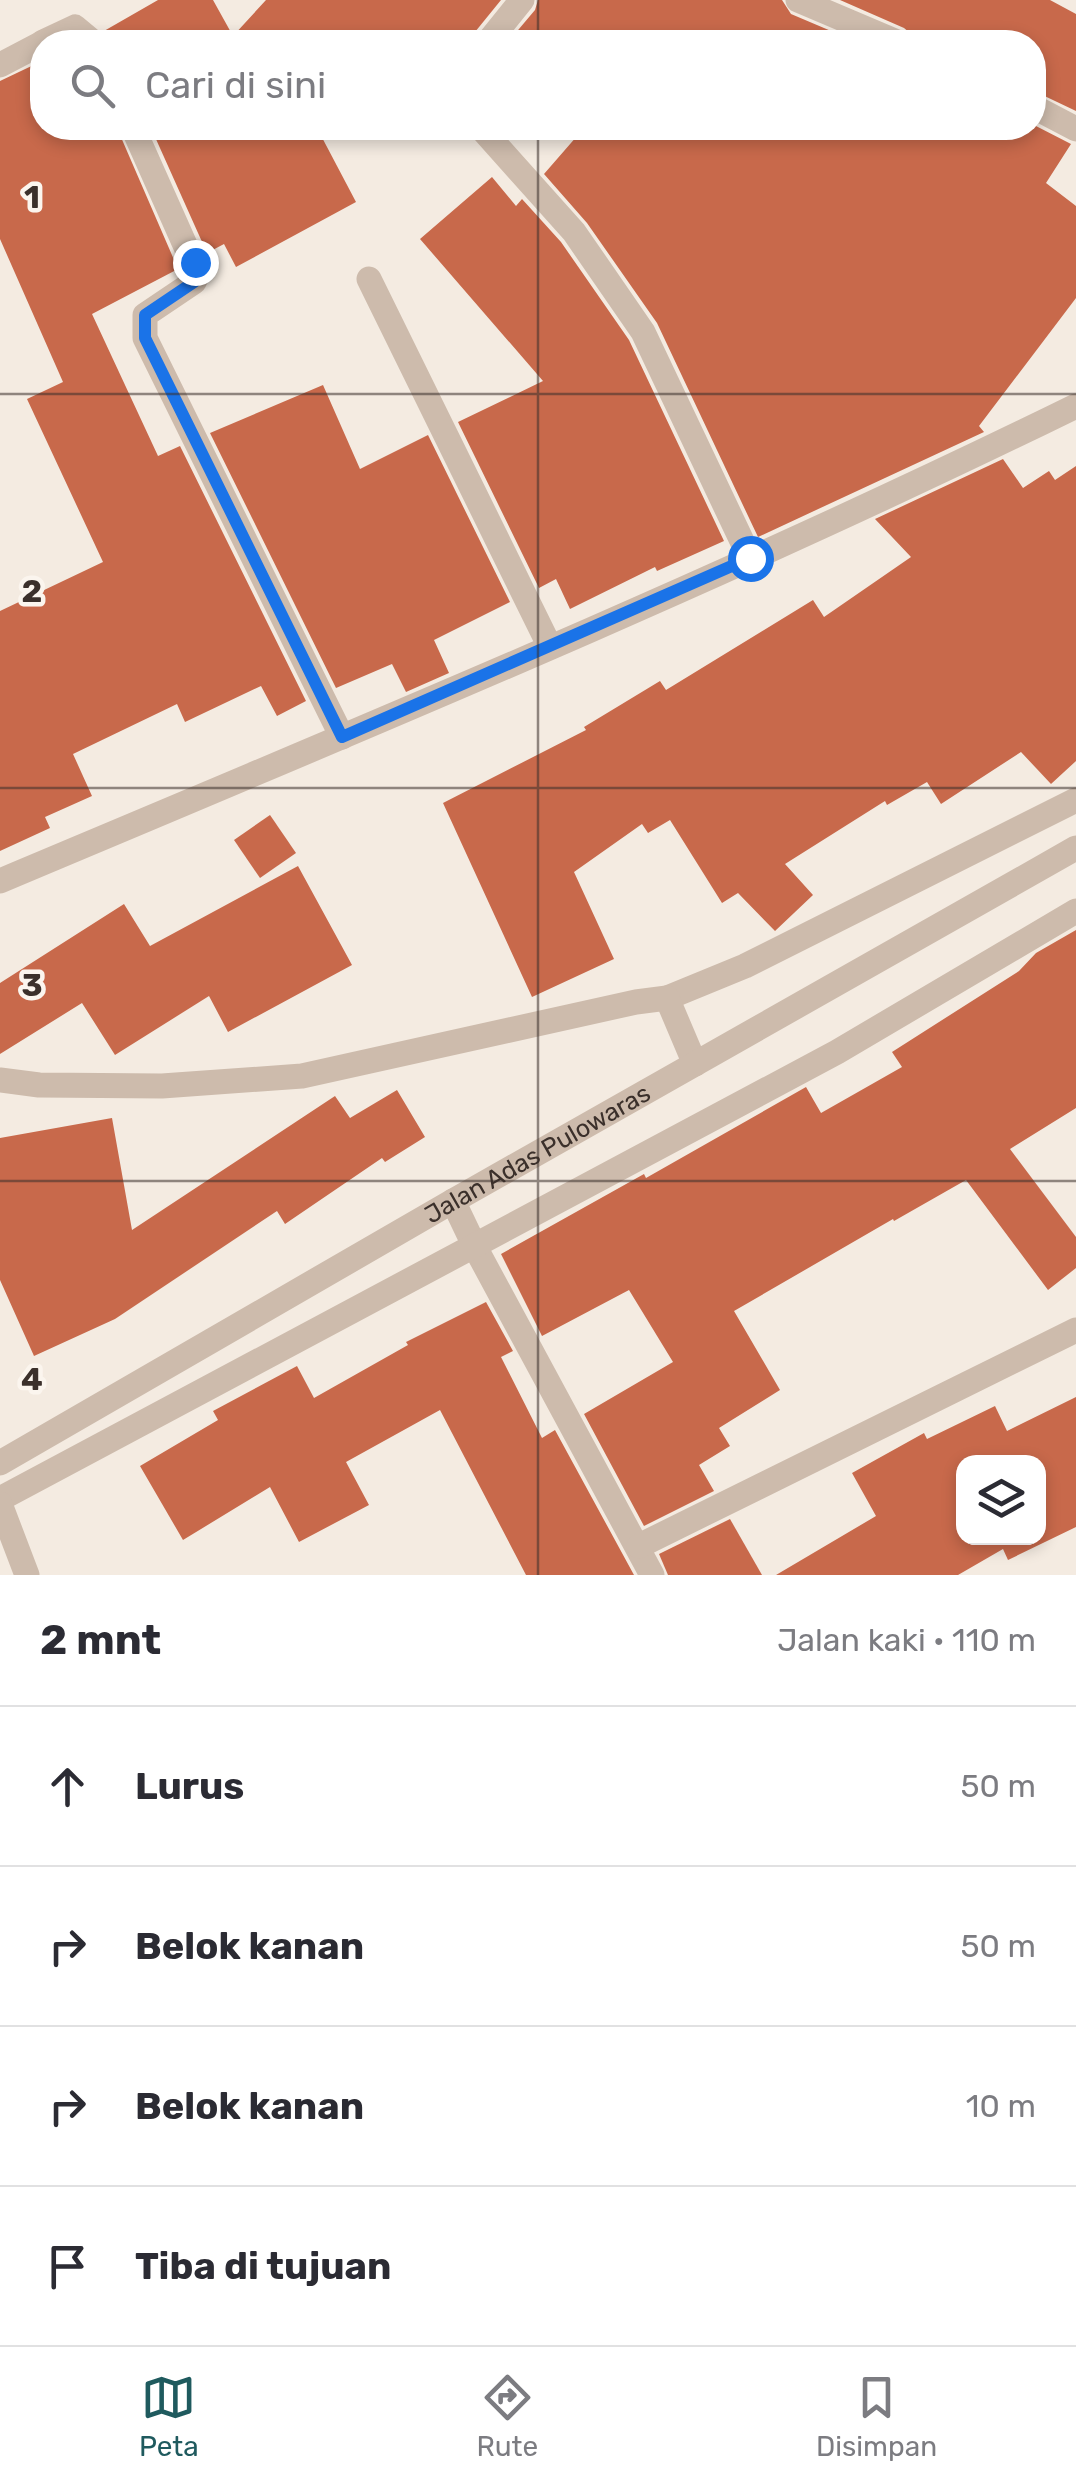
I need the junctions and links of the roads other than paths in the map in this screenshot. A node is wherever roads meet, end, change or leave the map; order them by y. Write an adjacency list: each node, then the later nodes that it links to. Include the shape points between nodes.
1 (522, 0): 3 (street)
2 (798, 0): 4 (street)
3 (498, 30)
4 (869, 30)
5 (30, 50): 6 (street)
6 (0, 65)
7 (1046, 113): 8 (street)
8 (1076, 129)
9 (137, 140): 15 (street, via 198,274 145,315 145,338)
10 (491, 140): 13 (street, via 574,232 643,332)
11 (369, 279): 14 (street)
12 (1076, 406): 13 (street)
13 (750, 558): 14 (street)
14 (550, 647): 15 (street)
15 (342, 737): 18 (street)
16 (1076, 800): 20 (street, via 746,966)
17 (1076, 848): 21 (street, Jalan Adas Pulowaras)
18 (0, 880)
19 (1076, 911): 24 (street, via 837,1052)
20 (667, 998): 21 (street); 22 (street, via 302,1076 162,1086)
21 (695, 1064): 23 (street, Jalan Adas Pulowaras)
22 (0, 1080)
23 (453, 1201): 24 (street); 26 (street, Jalan Adas Pulowaras)
24 (475, 1247): 27 (street); 28 (street)
25 (1076, 1330): 28 (street)
26 (0, 1463)
27 (0, 1502): 29 (street)
28 (639, 1546): 30 (street)
29 (26, 1575)
30 (652, 1575)

